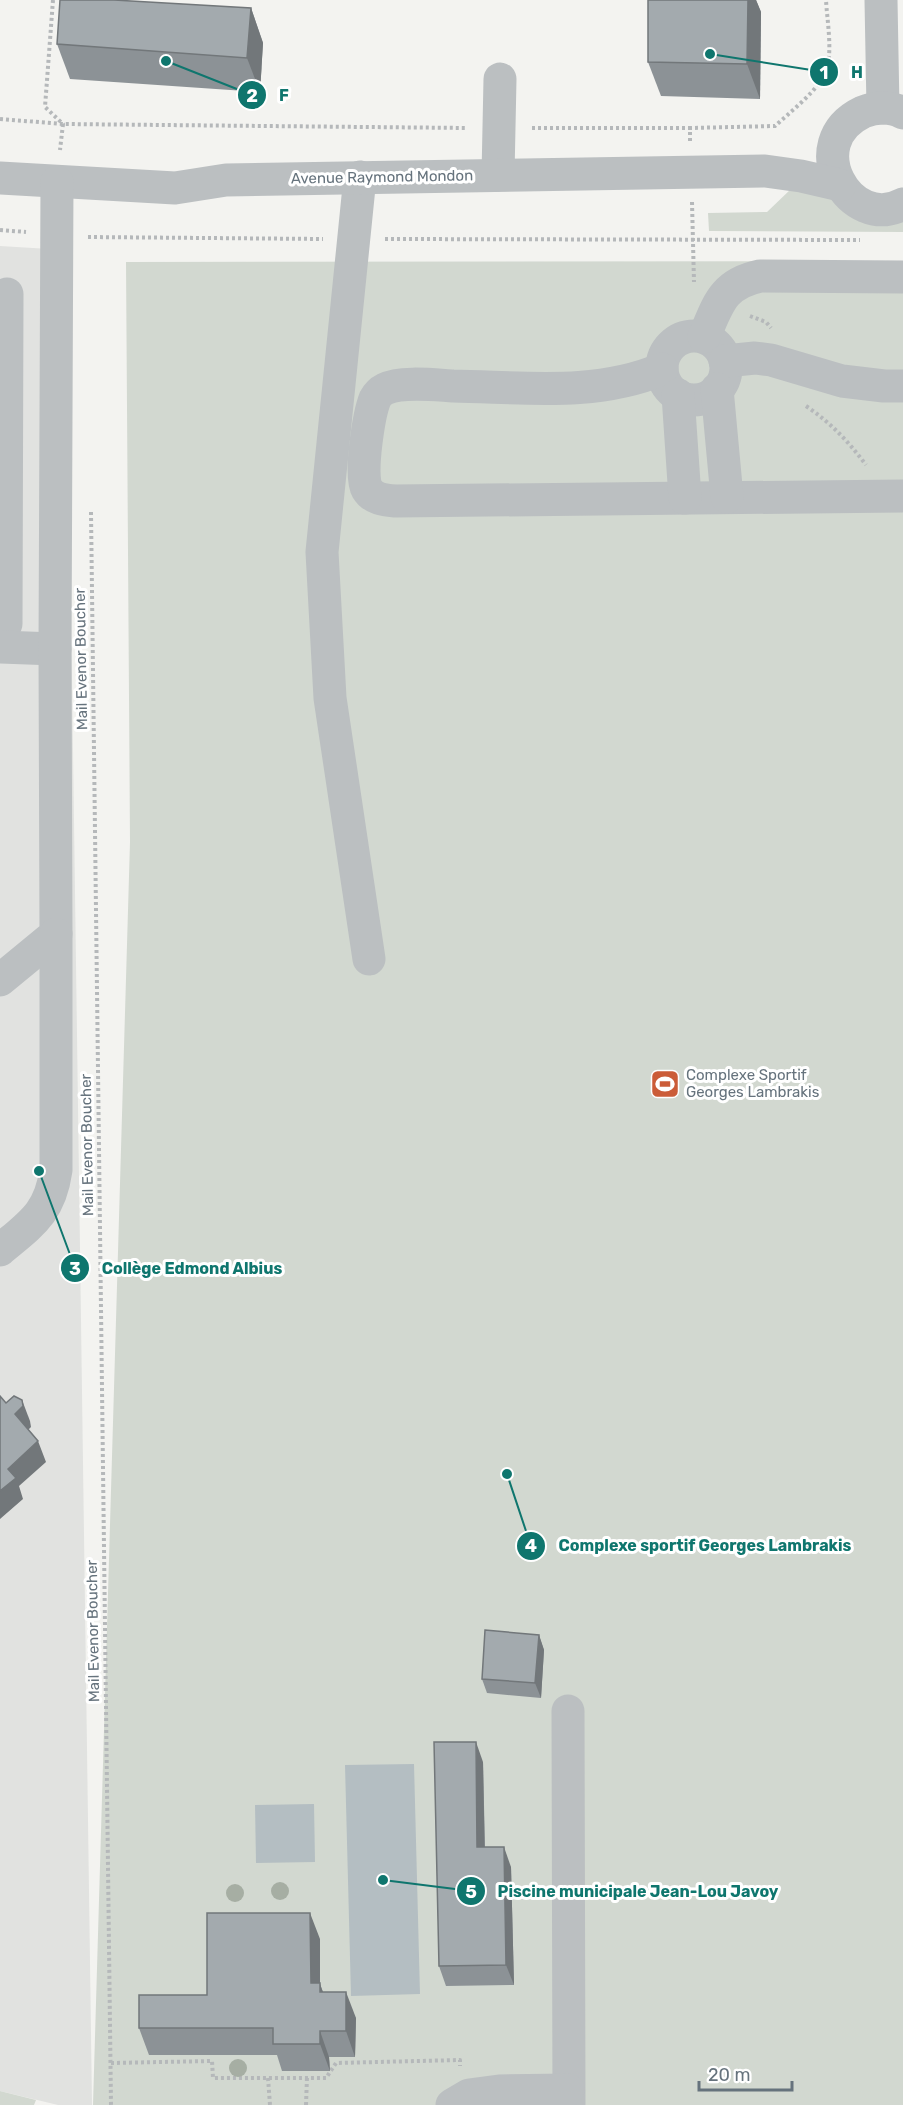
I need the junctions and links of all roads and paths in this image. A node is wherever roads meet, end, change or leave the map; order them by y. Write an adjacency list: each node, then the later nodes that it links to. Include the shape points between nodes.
1 (53, 0): 7 (path, via 45,107)
2 (826, 0): 9 (path, via 826,71 812,92 775,126)
3 (881, 0): 5 (street)
4 (500, 79): 8 (street)
5 (893, 110): 10 (street, via 868,110 854,116)
6 (0, 119): 7 (path)
7 (63, 124): 8 (path); 16 (path)
8 (498, 128): 9 (path); 13 (street)
9 (690, 128): 11 (path)
10 (835, 140): 12 (street, Avenue Raymond Mondon, via 801,160); 17 (street, via 832,155)
11 (690, 151)
12 (765, 171): 13 (street, Avenue Raymond Mondon); 17 (street, Avenue Raymond Mondon)
13 (498, 175): 14 (street, Avenue Raymond Mondon)
14 (360, 177): 16 (street, Avenue Raymond Mondon, via 226,180 175,188); 21 (street)
15 (0, 178): 16 (street, Avenue Raymond Mondon)
16 (73, 183): 20 (street); 20 (path)
17 (840, 185): 18 (street, via 866,206 882,209)
18 (903, 204)
19 (0, 230): 20 (path)
20 (72, 236): 21 (path); 23 (path); 26 (street)
21 (354, 239): 22 (path); 37 (street, via 322,552 330,698)
22 (868, 240)
23 (87, 248)
24 (903, 277): 27 (street, via 760,276 742,280 726,292 718,305)
25 (4, 294): 26 (street); 34 (street)
26 (57, 294): 35 (street)
27 (715, 363): 28 (street, via 709,396 688,399); 28 (street, via 694,336 684,337 674,342 663,359); 29 (street, via 755,358 842,381); 31 (street)
28 (670, 382): 32 (street); 32 (street, via 572,388 396,386 376,396 363,477 372,495 395,501)
29 (903, 386)
30 (903, 496): 31 (street)
31 (727, 497): 32 (street)
32 (685, 498)
33 (91, 511): 41 (path, Mail Evenor Boucher)
34 (3, 636): 35 (street)
35 (55, 649): 36 (street)
36 (56, 934): 38 (street); 39 (street, via 53,1188 45,1209)
37 (369, 959)
38 (0, 980)
39 (0, 1250)
40 (568, 1711): 44 (street)
41 (111, 2063): 42 (path, via 212,2061 213,2078); 46 (path, Mail Evenor Boucher)
42 (268, 2078): 43 (path); 47 (path)
43 (307, 2078): 45 (path, via 326,2078 336,2063 460,2060); 48 (path)
44 (568, 2097): 45 (street, via 499,2091 468,2095)
45 (456, 2103)
46 (111, 2105)
47 (270, 2105)
48 (306, 2105)

